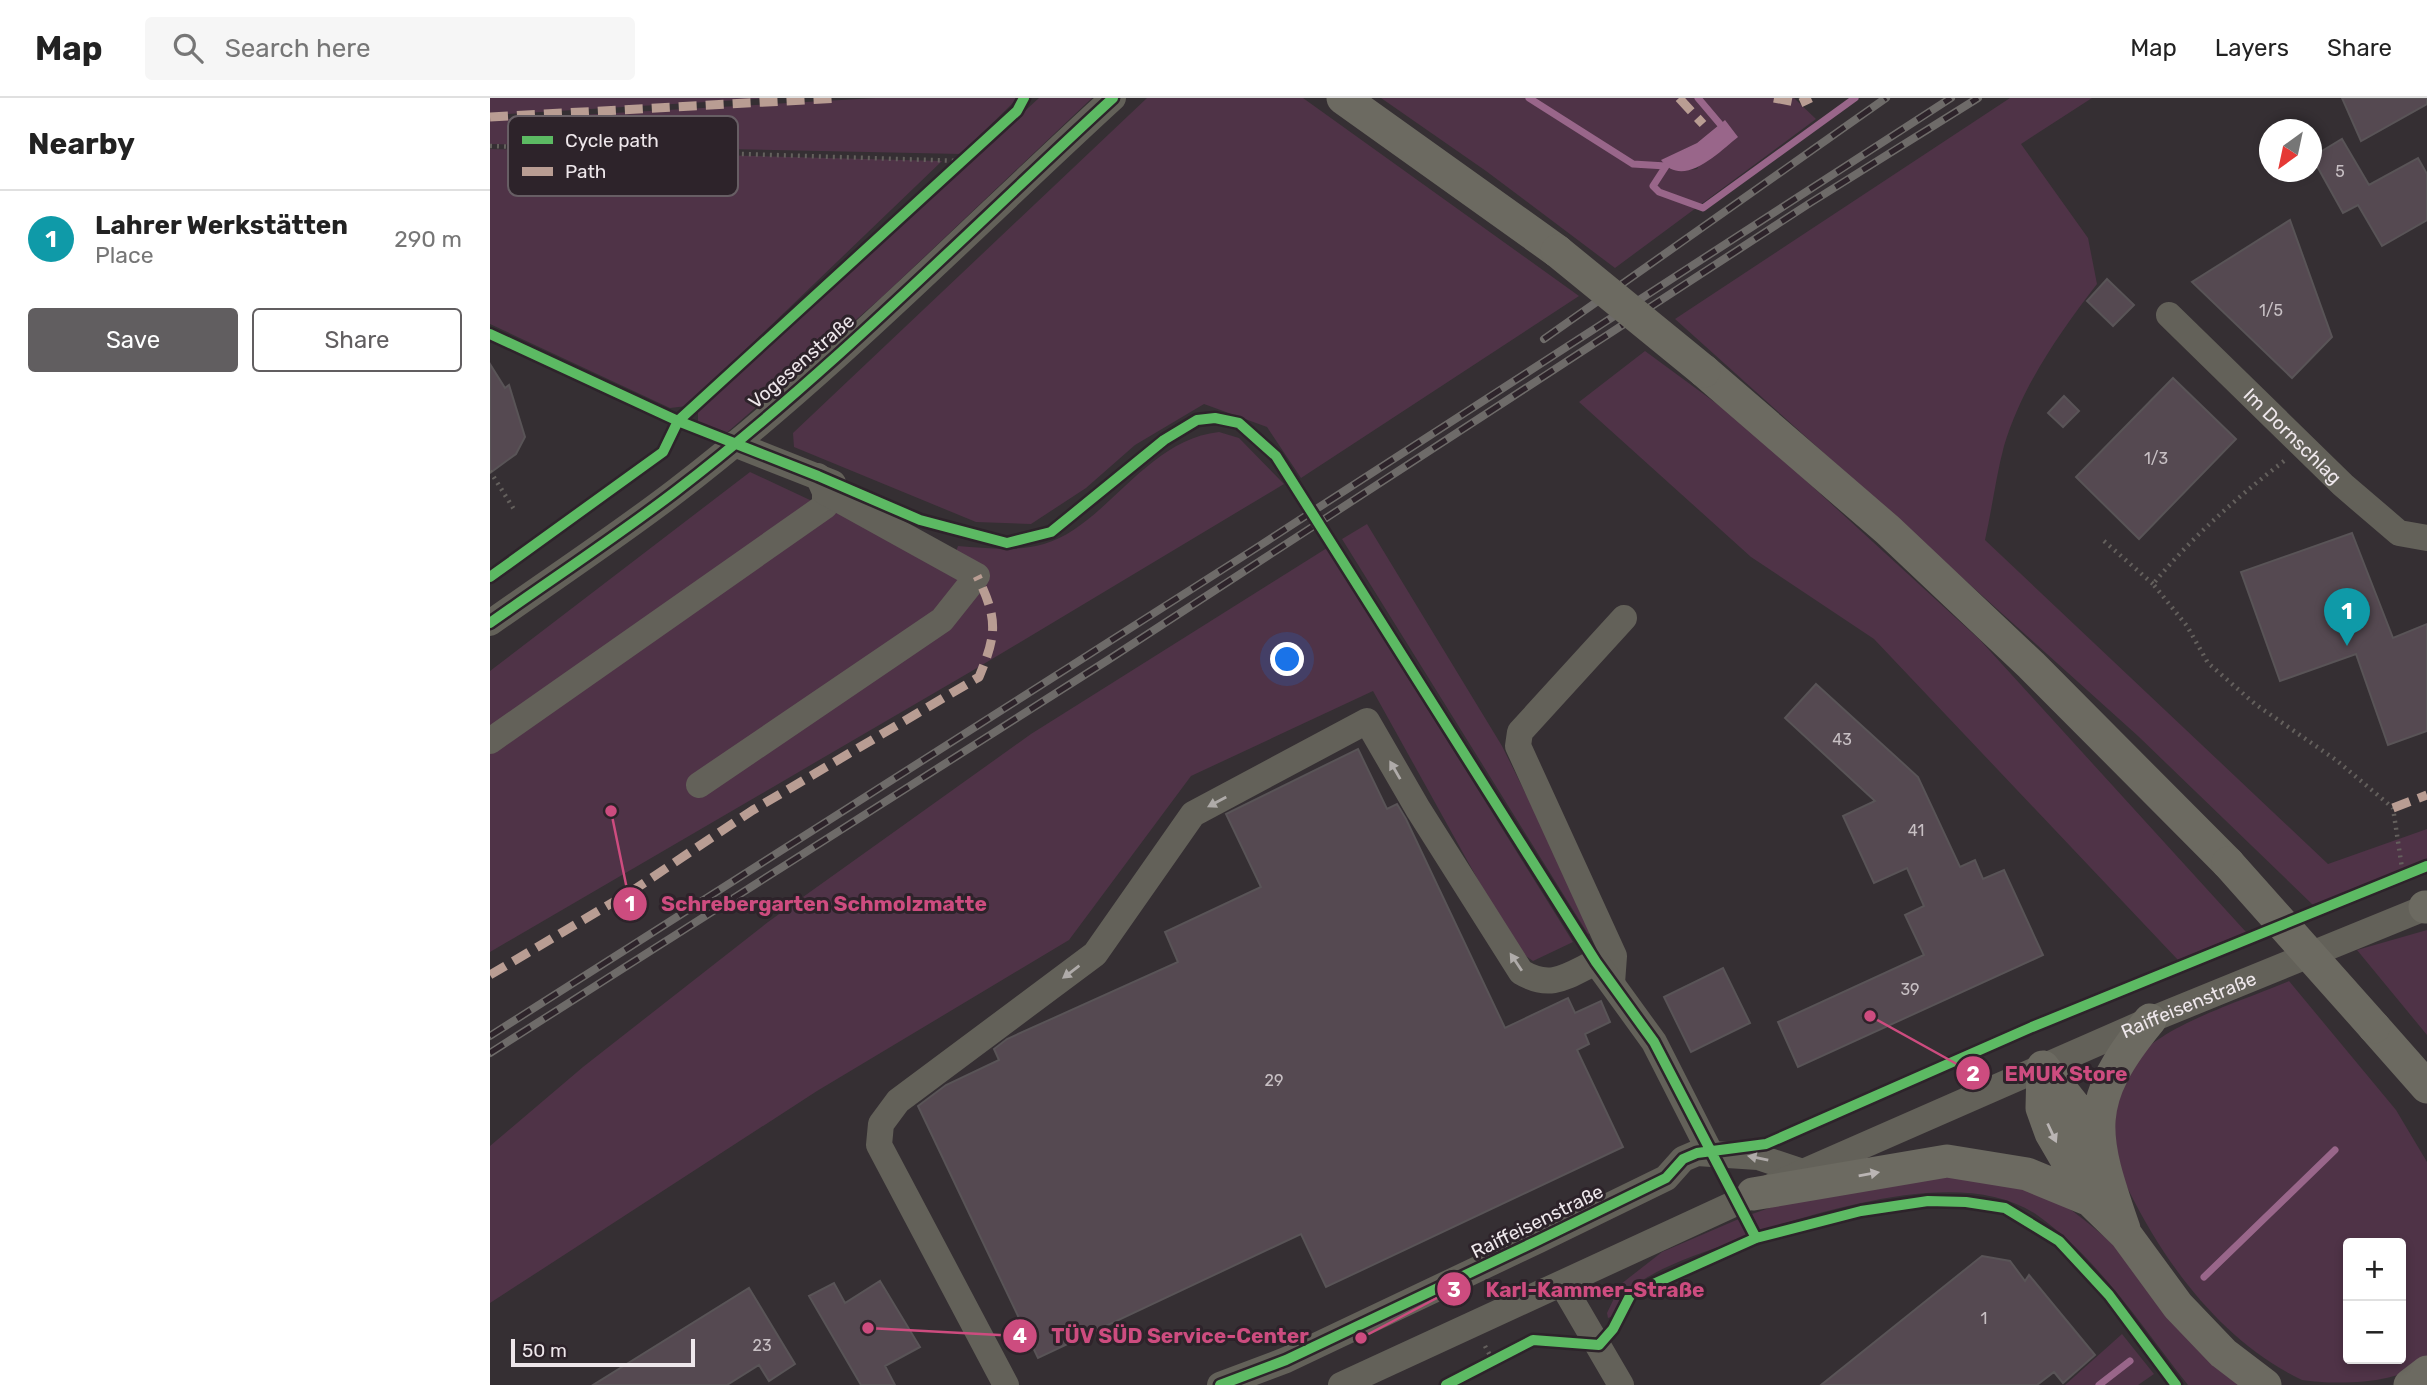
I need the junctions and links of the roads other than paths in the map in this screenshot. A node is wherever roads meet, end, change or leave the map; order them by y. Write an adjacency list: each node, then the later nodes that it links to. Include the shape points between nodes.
1 (1113, 98): 4 (street, Vogesenstraße, via 891,306)
2 (1343, 98): 16 (main road, bridge, via 1557,251 1888,530 2031,665 2228,863)
3 (2169, 315): 7 (street, Im Dornschlag, via 2303,447 2399,533)
4 (734, 444): 5 (street); 9 (street, Vogesenstraße, via 675,492)
5 (822, 484): 6 (street); 10 (street, via 825,506); 11 (street, via 977,576 942,621)
6 (857, 494)
7 (2427, 538)
8 (1624, 618): 13 (street, via 1520,732 1518,746 1614,956)
9 (490, 623)
10 (490, 741)
11 (699, 785)
12 (2426, 907): 14 (street, Raiffeisenstraße)
13 (1604, 973): 17 (street, via 1654,1042); 25 (street, one-way to 25, via 1538,982 1521,972 1367,720 1193,814 1095,954 898,1101 881,1124 879,1145)
14 (2150, 1020): 15 (street, Raiffeisenstraße); 18 (main road, via 2106,1084 2098,1116)
15 (2043, 1067): 18 (main road, via 2075,1107); 19 (street, Raiffeisenstraße); 21 (main road, one-way to 21, via 2042,1108 2051,1133)
16 (2427, 1087)
17 (1710, 1152): 19 (street, one-way to 17, via 1758,1157); 26 (street, Raiffeisenstraße, via 1683,1159 1666,1178 1322,1343)
18 (2101, 1164): 22 (main road)
19 (1803, 1172): 20 (street, Raiffeisenstraße)
20 (1753, 1194): 21 (main road, one-way to 21, via 1947,1161 2028,1174); 23 (street, Raiffeisenstraße)
21 (2090, 1200): 22 (main road)
22 (2126, 1235): 29 (main road, via 2178,1306 2223,1353)
23 (1562, 1284): 27 (street, Raiffeisenstraße); 28 (street)
24 (2427, 1372): 30 (main road)
25 (1006, 1385)
26 (1220, 1385)
27 (1341, 1385)
28 (1621, 1385)
29 (2265, 1385)
30 (2410, 1385)

